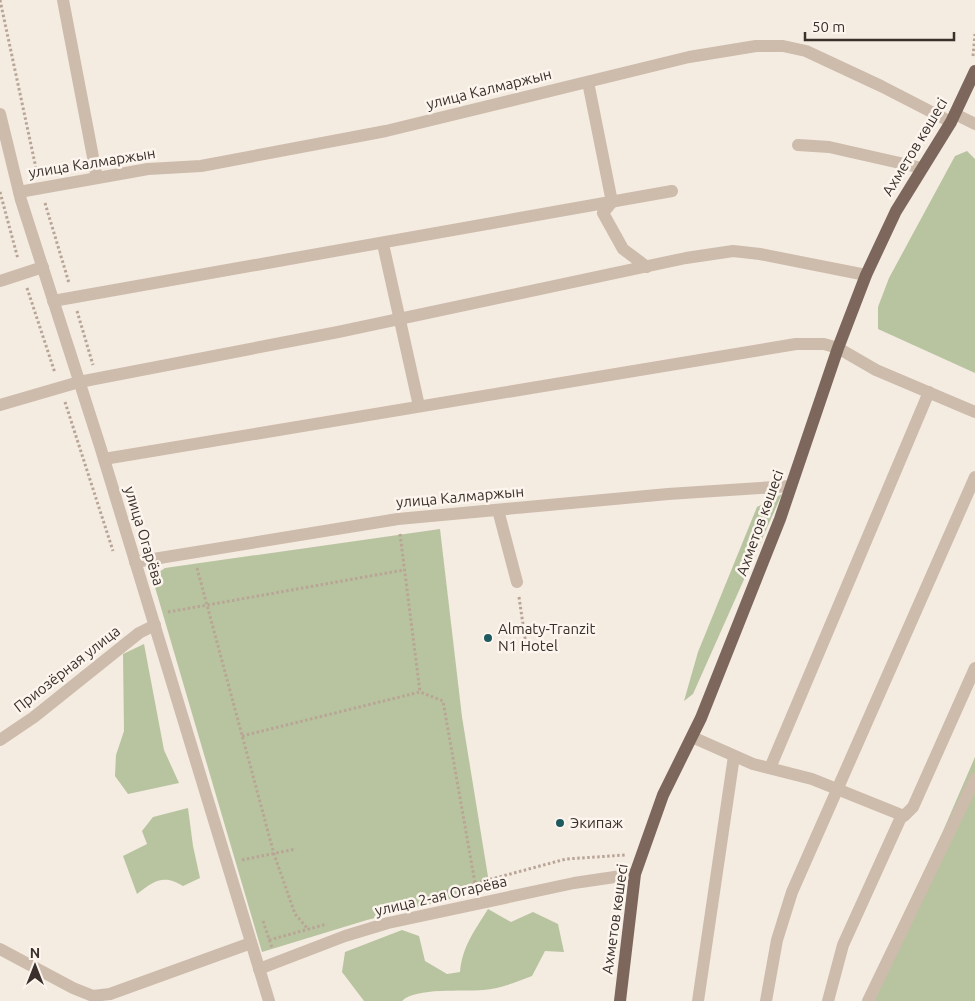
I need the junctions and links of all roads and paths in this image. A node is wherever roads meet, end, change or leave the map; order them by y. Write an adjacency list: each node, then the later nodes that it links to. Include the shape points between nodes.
1 (0, 0): 13 (path)
2 (63, 0): 12 (street)
3 (975, 71): 6 (main road, Ахметов көшесі)
4 (588, 82): 6 (street, улица Калмаржын, via 689,57 756,46 783,46 806,51); 12 (street, улица Калмаржын, via 386,131 201,166 148,169); 17 (street)
5 (0, 114): 10 (street, улица Огарёва)
6 (953, 118): 7 (street, улица Калмаржын); 9 (main road, Ахметов көшесі)
7 (975, 124)
8 (798, 145): 9 (street, via 829,147)
9 (922, 168): 22 (main road, Ахметов көшесі, via 896,211)
10 (13, 171): 11 (street); 16 (street, улица Огарёва)
11 (0, 175)
12 (97, 178): 13 (street, улица Калмаржын)
13 (40, 188): 16 (street, улица Калмаржын); 24 (path)
14 (672, 191): 17 (street)
15 (0, 192): 21 (path)
16 (19, 192): 19 (street, улица Огарёва)
17 (612, 202): 18 (street); 20 (street, via 602,213 623,248)
18 (383, 244): 24 (street); 26 (street)
19 (43, 267): 21 (street); 25 (street, улица Огарёва)
20 (647, 267): 22 (street, via 733,251); 26 (street)
21 (23, 274): 23 (street); 30 (path)
22 (866, 275): 27 (main road, Ахметов көшесі)
23 (0, 281)
24 (73, 298): 25 (street); 28 (path)
25 (53, 301): 29 (street, улица Огарёва)
26 (401, 319): 28 (street); 33 (street)
27 (838, 348): 31 (street, via 876,370); 33 (street, via 824,344 796,344); 37 (main road, Ахметов көшесі)
28 (97, 379): 29 (street)
29 (79, 382): 30 (street); 35 (street, улица Огарёва)
30 (60, 388): 32 (street); 41 (path)
31 (929, 392): 34 (street); 57 (street)
32 (0, 405)
33 (420, 406): 35 (street)
34 (975, 412)
35 (104, 459): 42 (street, улица Огарёва)
36 (975, 477): 59 (street)
37 (791, 486): 38 (street, улица Калмаржын); 54 (main road, Ахметов көшесі)
38 (498, 510): 39 (street, улица Калмаржын); 44 (street)
39 (398, 519): 40 (street, улица Калмаржын); 43 (path)
40 (193, 553): 42 (street, улица Калмаржын); 46 (path)
41 (115, 557)
42 (135, 562): 49 (street, улица Огарёва)
43 (404, 570): 46 (path); 52 (path)
44 (517, 582): 50 (path)
45 (165, 604): 47 (path)
46 (207, 606): 47 (path); 53 (path)
47 (168, 612): 48 (path)
48 (171, 622)
49 (155, 625): 55 (street, Приозёрная улица, via 140,632 34,718); 65 (street, улица Огарёва)
50 (527, 652)
51 (975, 668): 60 (street, via 914,807 910,813)
52 (420, 692): 53 (path); 68 (path, via 443,701)
53 (242, 736): 63 (path)
54 (692, 737): 56 (street); 67 (main road, Ахметов көшесі, via 663,796)
55 (0, 740)
56 (734, 756): 57 (street); 77 (street)
57 (770, 768): 59 (street)
58 (975, 779): 80 (street)
59 (838, 790): 60 (street); 78 (street, via 804,862 784,916)
60 (902, 815): 79 (street, via 843,944)
61 (296, 849): 63 (path)
62 (241, 850): 64 (path)
63 (274, 854): 64 (path); 70 (path, via 295,914)
64 (244, 860): 65 (path); 66 (path)
65 (227, 864): 71 (street, улица Огарёва)
66 (247, 869)
67 (635, 874): 73 (street, улица 2-ая Огарёва, via 574,883 388,923); 76 (main road, Ахметов көшесі)
68 (475, 883)
69 (261, 913): 73 (path)
70 (308, 929)
71 (251, 942): 72 (street, via 110,994 93,996); 74 (street, улица Огарёва)
72 (0, 949)
73 (276, 962): 74 (street, улица 2-ая Огарёва)
74 (259, 969): 75 (street, улица Огарёва)
75 (270, 1001)
76 (620, 1001)
77 (698, 1001)
78 (766, 1001)
79 (828, 1001)
80 (868, 1001)

